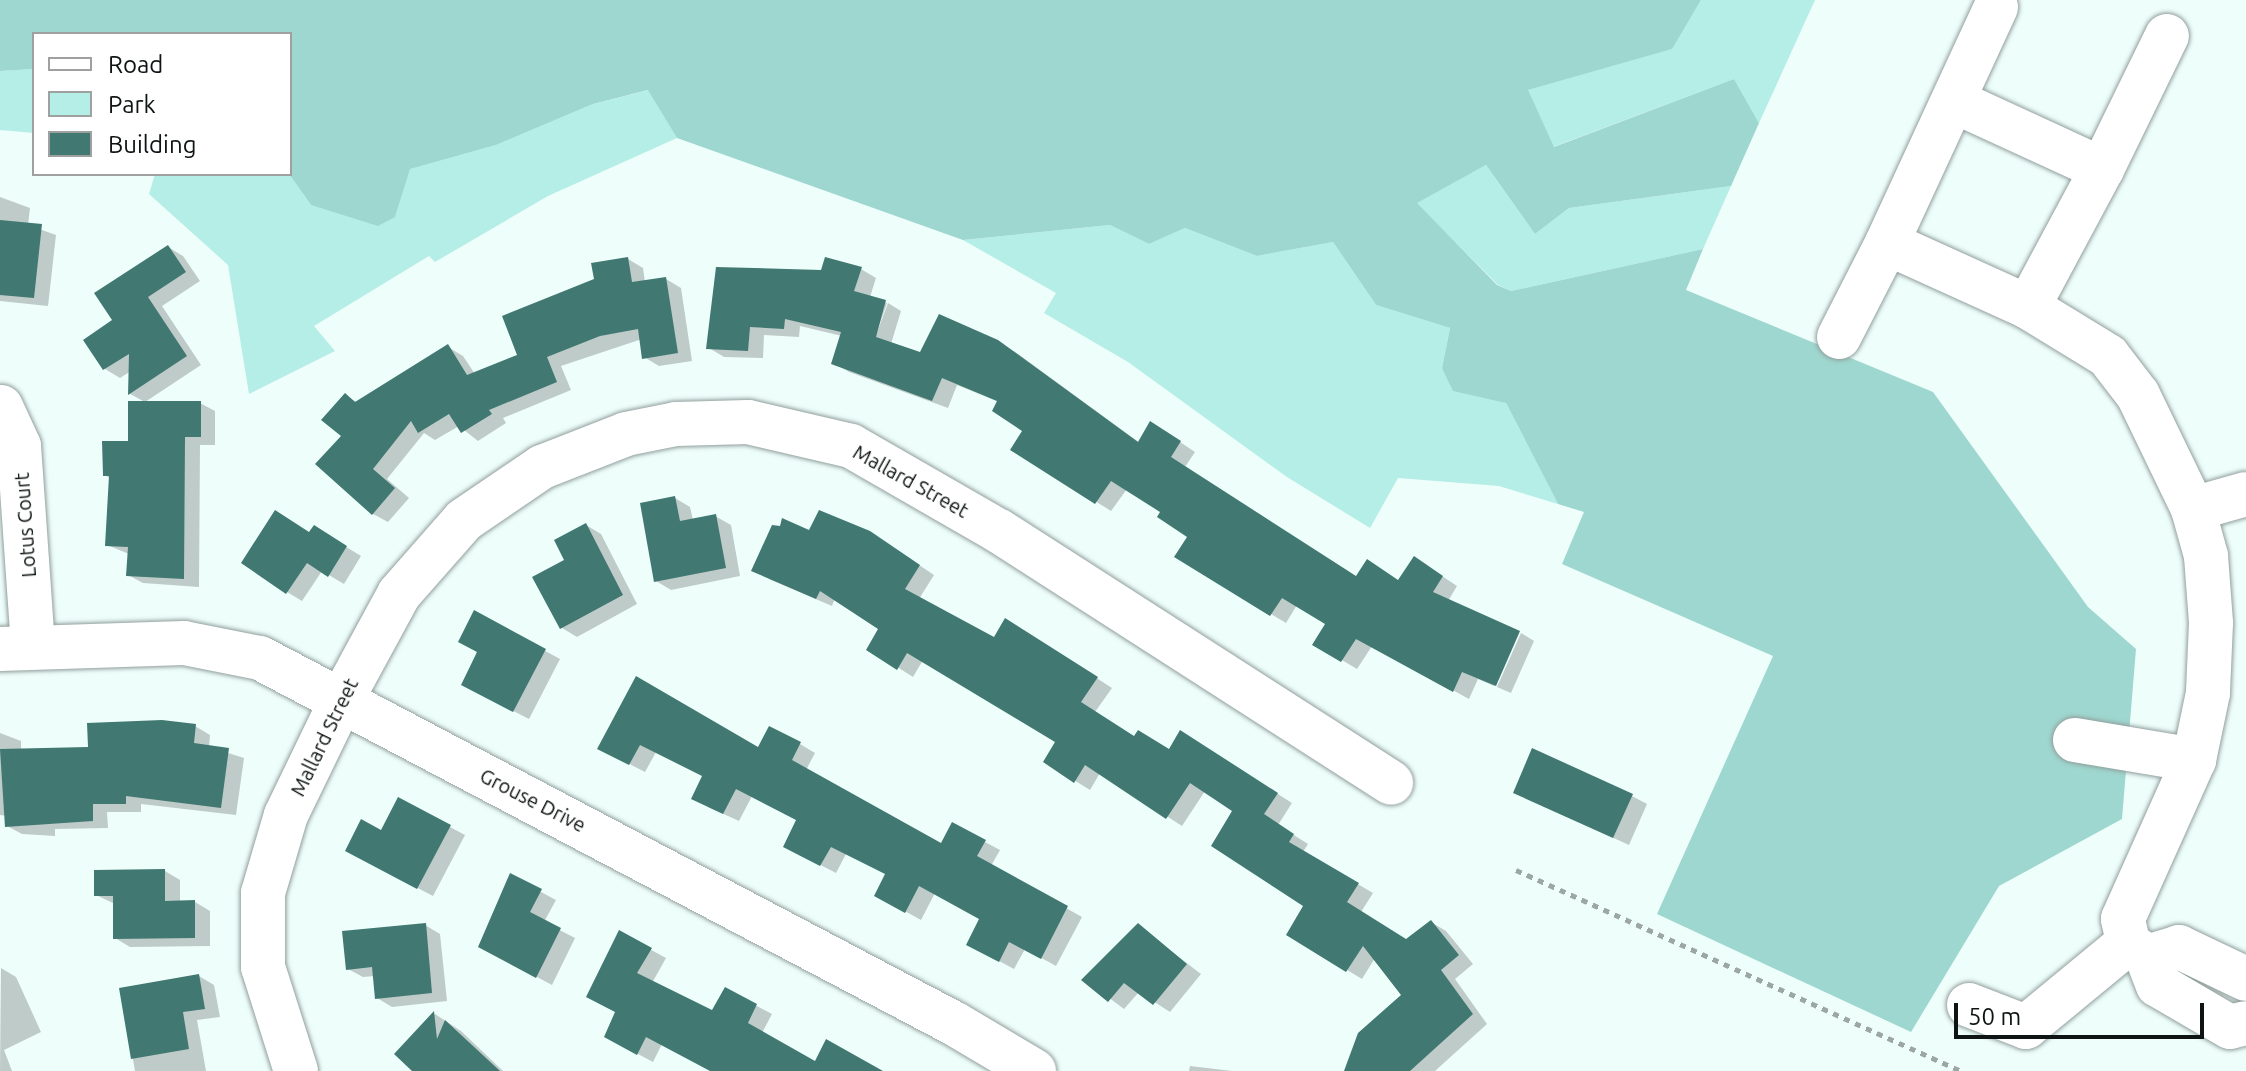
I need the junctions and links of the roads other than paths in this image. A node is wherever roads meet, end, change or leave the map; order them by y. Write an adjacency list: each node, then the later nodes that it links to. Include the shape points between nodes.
1 (1996, 7): 3 (street)
2 (2167, 36): 4 (street)
3 (1954, 101): 4 (street); 5 (street)
4 (2102, 169): 6 (street)
5 (1887, 243): 6 (street); 7 (street)
6 (2028, 307): 10 (street, via 2108,356 2138,395)
7 (1839, 337)
8 (1, 407): 11 (street, Lotus Court, via 19,446)
9 (2246, 494): 10 (street)
10 (2193, 509): 14 (street, via 2206,556 2211,623 2208,693)
11 (16, 648): 12 (street, Grouse Drive, via 212,645 260,658)
12 (341, 701): 15 (street, Mallard Street, via 381,624 419,568 464,520 504,489 571,453 626,434 676,424 748,422 818,436 885,462); 20 (street, Mallard Street, via 286,815 263,893 263,967); 21 (street, Grouse Drive, via 955,1024)
13 (2075, 740): 14 (street)
14 (2194, 760): 16 (street, via 2123,919)
15 (1391, 783)
16 (2138, 950): 17 (street, via 2179,947); 18 (street, via 2026,1027); 19 (street, via 2158,985 2230,1027)
17 (2246, 979)
18 (1969, 1005)
19 (2246, 1023)
20 (296, 1071)
21 (1034, 1071)

